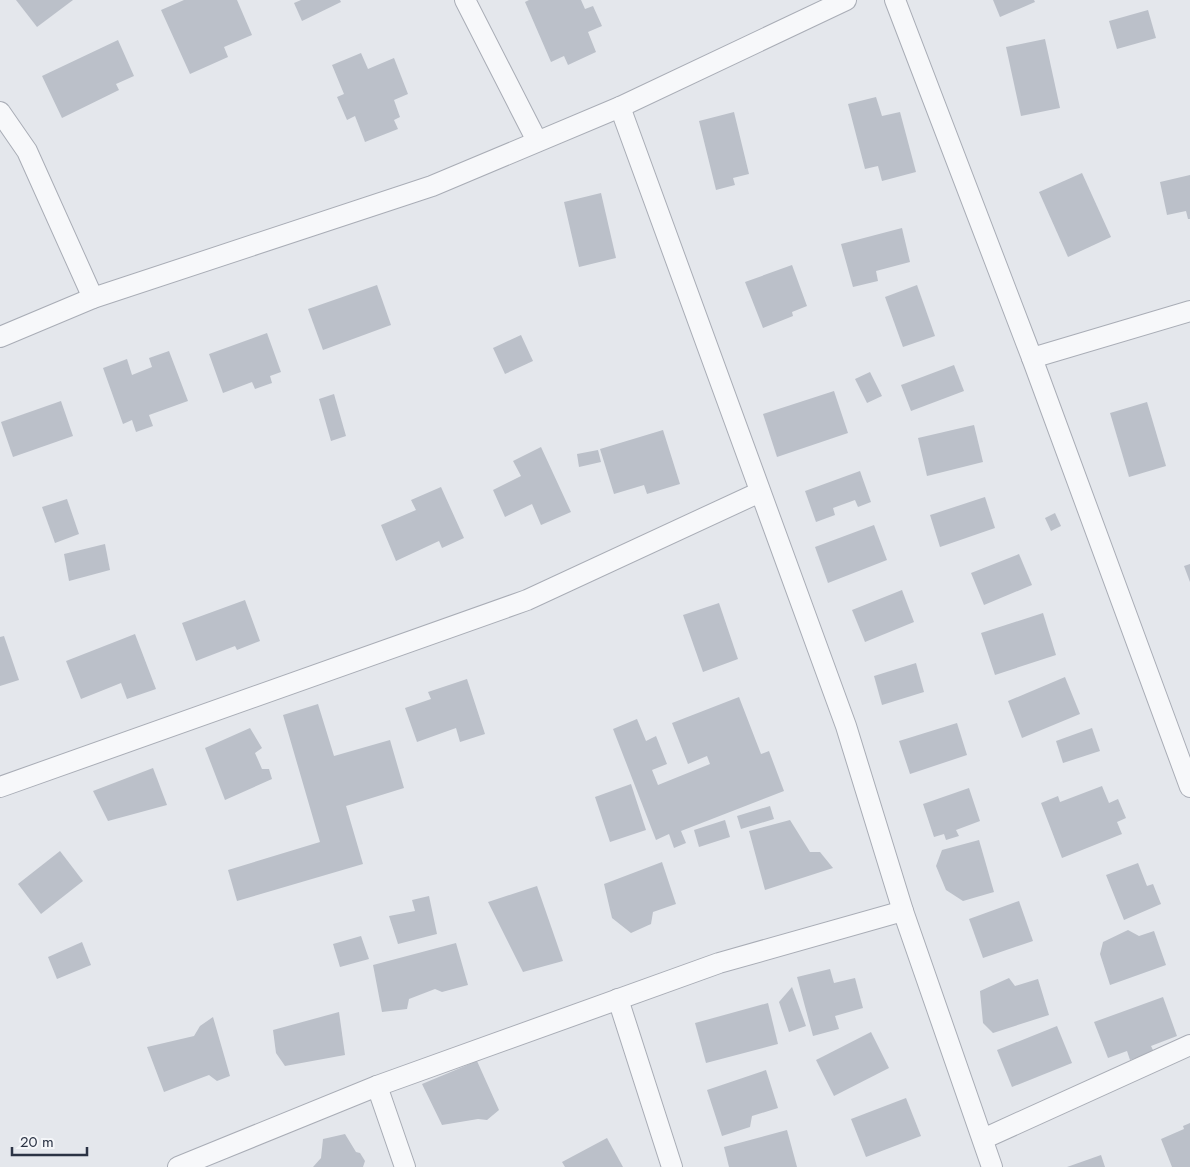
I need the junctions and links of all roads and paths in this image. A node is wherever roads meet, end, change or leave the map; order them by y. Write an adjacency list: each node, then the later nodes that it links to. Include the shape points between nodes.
1 (464, 0): 6 (street)
2 (846, 0): 4 (street)
3 (895, 0): 10 (street)
4 (620, 107): 6 (street); 11 (street)
5 (0, 112): 7 (street, via 27,152)
6 (537, 141): 7 (street, via 432,186)
7 (92, 298): 9 (street)
8 (1190, 311): 10 (street)
9 (0, 337)
10 (1032, 358): 12 (street)
11 (760, 492): 13 (street, via 527,600); 14 (street, via 846,726)
12 (1189, 780)
13 (0, 787)
14 (903, 911): 15 (street, via 719,963); 18 (street)
15 (618, 999): 17 (street); 21 (street)
16 (1190, 1045): 18 (street)
17 (377, 1086): 19 (street); 20 (street)
18 (983, 1138): 22 (street)
19 (178, 1167)
20 (405, 1167)
21 (672, 1167)
22 (992, 1167)

